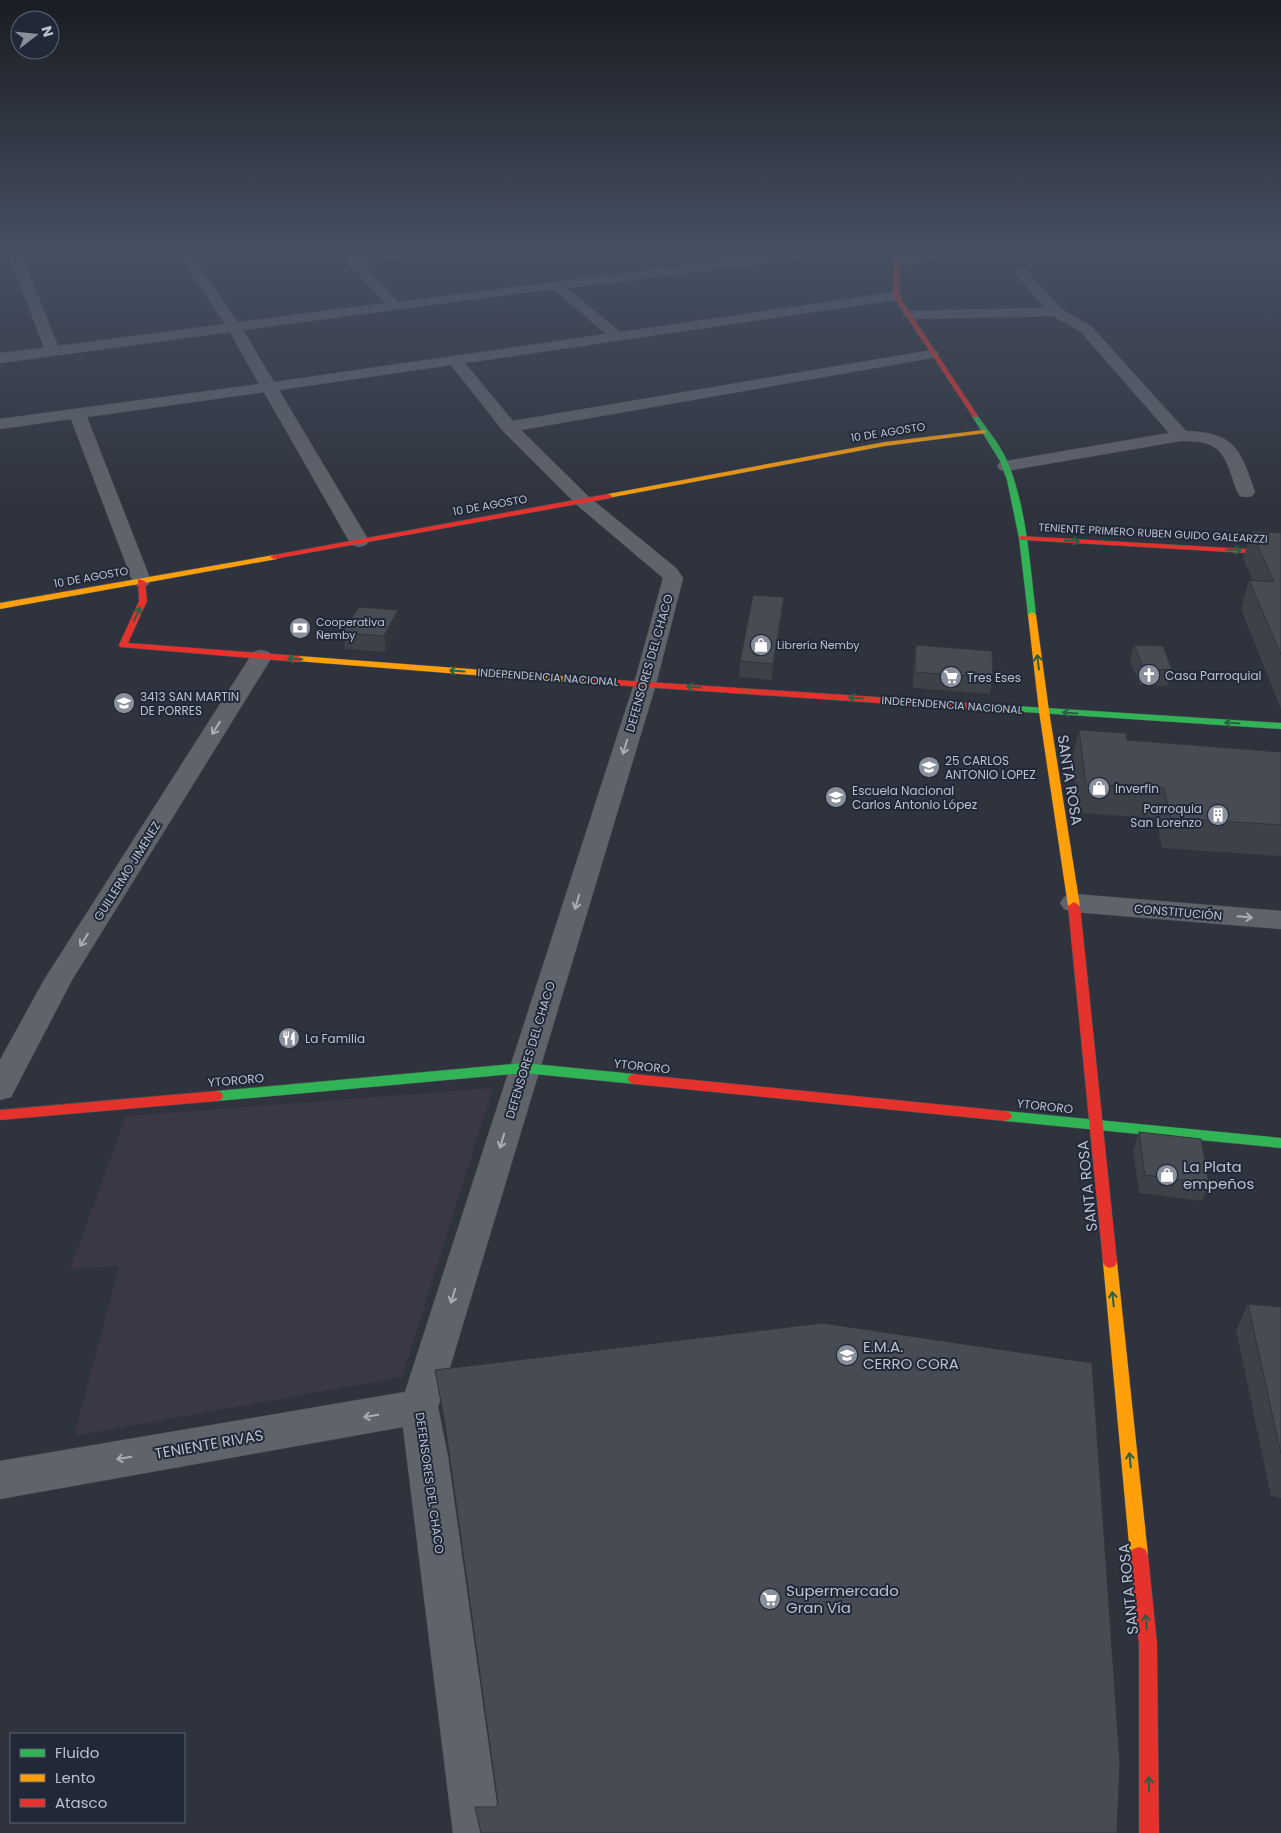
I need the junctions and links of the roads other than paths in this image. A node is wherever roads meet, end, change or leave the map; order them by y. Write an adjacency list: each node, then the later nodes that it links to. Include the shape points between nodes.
1 (47, 337): 8 (street)
2 (162, 337): 8 (street)
3 (240, 337): 12 (street)
4 (618, 337): 5 (street); 11 (street)
5 (621, 337)
6 (922, 337): 9 (street, SANTA ROSA)
7 (1093, 337): 17 (street)
8 (52, 351): 10 (street)
9 (932, 354): 15 (street); 16 (street, SANTA ROSA)
10 (0, 358)
11 (455, 360): 12 (street); 15 (street, DEFENSORES DEL CHACO)
12 (270, 387): 13 (street); 22 (street)
13 (77, 413): 14 (street); 24 (street, INDEPENDENCIA NACIONAL)
14 (0, 424)
15 (510, 428): 20 (street, DEFENSORES DEL CHACO)
16 (984, 432): 18 (street, SANTA ROSA); 20 (street, 10 DE AGOSTO, via 885,444)
17 (1181, 436): 18 (street); 19 (street, via 1208,439 1231,451)
18 (1006, 466): 21 (street, SANTA ROSA)
19 (1246, 492)
20 (583, 502): 22 (street, 10 DE AGOSTO); 27 (street, DEFENSORES DEL CHACO, via 673,578)
21 (1023, 538): 23 (street, TENIENTE PRIMERO RUBEN GUIDO GALEARZZI, one-way to 23); 28 (street, SANTA ROSA, one-way to 21)
22 (359, 541): 24 (street, 10 DE AGOSTO)
23 (1281, 553)
24 (141, 581): 25 (street, 10 DE AGOSTO); 26 (street, INDEPENDENCIA NACIONAL, one-way to 24, via 123,645 143,600)
25 (0, 606)
26 (261, 657): 27 (street, INDEPENDENCIA NACIONAL, one-way to 26); 33 (street, GUILLERMO JIMENEZ, one-way to 33, via 58,980)
27 (645, 684): 28 (street, INDEPENDENCIA NACIONAL, one-way to 27); 32 (street, DEFENSORES DEL CHACO, one-way to 32)
28 (1044, 711): 29 (street, INDEPENDENCIA NACIONAL, one-way to 28); 30 (street, SANTA ROSA)
29 (1281, 726)
30 (1074, 903): 31 (street, CONSTITUCIÓN, one-way to 31); 35 (street, SANTA ROSA)
31 (1281, 920)
32 (524, 1068): 34 (street, YTORORO); 35 (street, YTORORO); 37 (street, DEFENSORES DEL CHACO, one-way to 37)
33 (0, 1089)
34 (0, 1115)
35 (1095, 1125): 36 (street, YTORORO); 40 (street, SANTA ROSA, one-way to 35, via 1148,1644)
36 (1281, 1143)
37 (419, 1407): 38 (street, TENIENTE RIVAS, one-way to 38); 39 (street, DEFENSORES DEL CHACO)
38 (0, 1480)
39 (477, 1833)
40 (1149, 1833)

